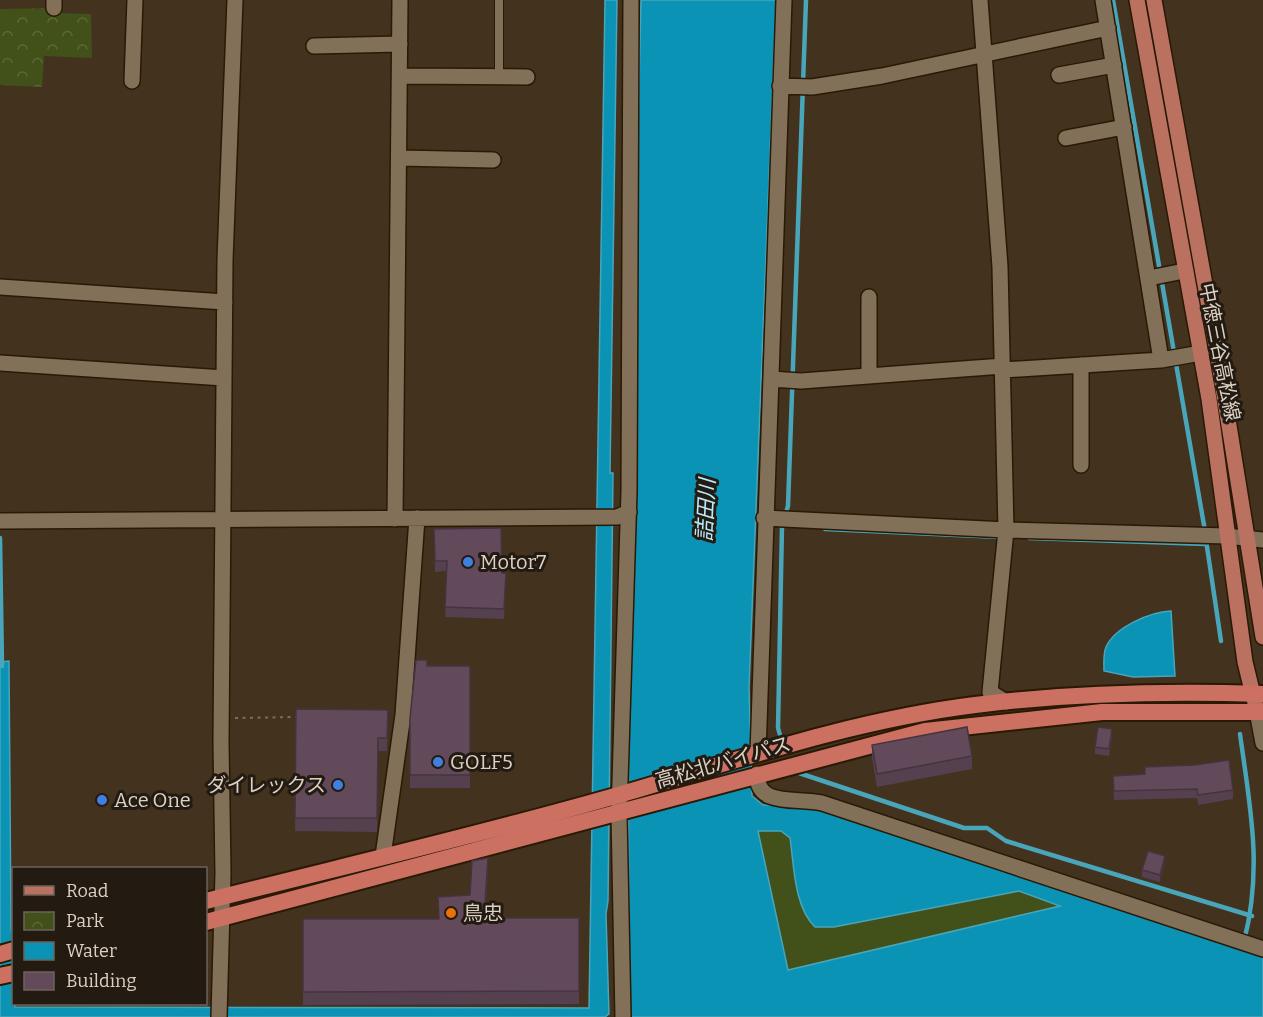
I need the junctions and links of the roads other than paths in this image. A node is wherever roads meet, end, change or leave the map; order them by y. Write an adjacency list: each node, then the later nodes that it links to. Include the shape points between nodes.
1 (135, 0): 20 (street)
2 (236, 0): 30 (street)
3 (400, 0): 12 (street)
4 (499, 0): 18 (lane)
5 (631, 0): 40 (street)
6 (784, 0): 21 (street)
7 (980, 0): 14 (street)
8 (1103, 0): 11 (street)
9 (1137, 0): 26 (main road, 中徳三谷高松線)
10 (1154, 0): 48 (main road, 中徳三谷高松線)
11 (1108, 28): 14 (street); 15 (street)
12 (400, 44): 13 (street); 17 (street)
13 (314, 46)
14 (984, 55): 21 (street, via 812,87); 35 (street, via 1000,267)
15 (1114, 65): 16 (street); 22 (street)
16 (1059, 75)
17 (400, 76): 18 (street); 24 (street)
18 (500, 77): 19 (street)
19 (527, 77)
20 (132, 81)
21 (787, 86): 38 (street)
22 (1124, 128): 23 (street); 27 (street)
23 (1065, 138)
24 (399, 158): 25 (street); 42 (street)
25 (493, 160)
26 (1177, 272): 27 (street); 31 (main road, 中徳三谷高松線)
27 (1149, 278): 32 (street)
28 (0, 287): 30 (street)
29 (869, 297): 36 (street)
30 (225, 302): 37 (street)
31 (1201, 353): 32 (street); 46 (main road, 中徳三谷高松線, via 1223,490)
32 (1161, 360): 34 (street)
33 (1, 363): 37 (street)
34 (1082, 365): 35 (street); 39 (street)
35 (1003, 368): 36 (street); 47 (street)
36 (869, 376): 38 (street)
37 (224, 378): 44 (street)
38 (776, 380): 43 (street)
39 (1081, 465)
40 (623, 515): 41 (street); 57 (street)
41 (417, 518): 42 (street); 59 (street, via 403,715)
42 (395, 519): 44 (street)
43 (770, 519): 47 (street); 55 (street)
44 (223, 520): 45 (street); 60 (street)
45 (4, 521)
46 (1220, 536): 47 (street); 48 (street); 51 (main road, 中徳三谷高松線, via 1245,662)
47 (1006, 538): 52 (street, via 990,692)
48 (1246, 538): 49 (street); 50 (main road, 中徳三谷高松線)
49 (1263, 540)
50 (1263, 637)
51 (1258, 694): 52 (highway, 高松北バイパス, via 1102,694); 53 (main road, 中徳三谷高松線)
52 (1006, 702): 55 (highway, 高松北バイパス, via 924,713)
53 (1260, 711): 54 (street); 56 (highway, 高松北バイパス, via 1102,712 925,731)
54 (1263, 744)
55 (756, 754): 57 (highway, 高松北バイパス)
56 (756, 774): 58 (highway, 高松北バイパス); 63 (street, via 762,793 771,798 822,803)
57 (619, 795): 58 (street); 59 (highway, 高松北バイパス)
58 (619, 814): 62 (highway, 高松北バイパス); 65 (street)
59 (383, 855): 60 (highway, 高松北バイパス)
60 (222, 897): 61 (highway, 高松北バイパス); 62 (street)
61 (207, 902)
62 (213, 920): 64 (street)
63 (1262, 949)
64 (219, 1012)
65 (623, 1017)

